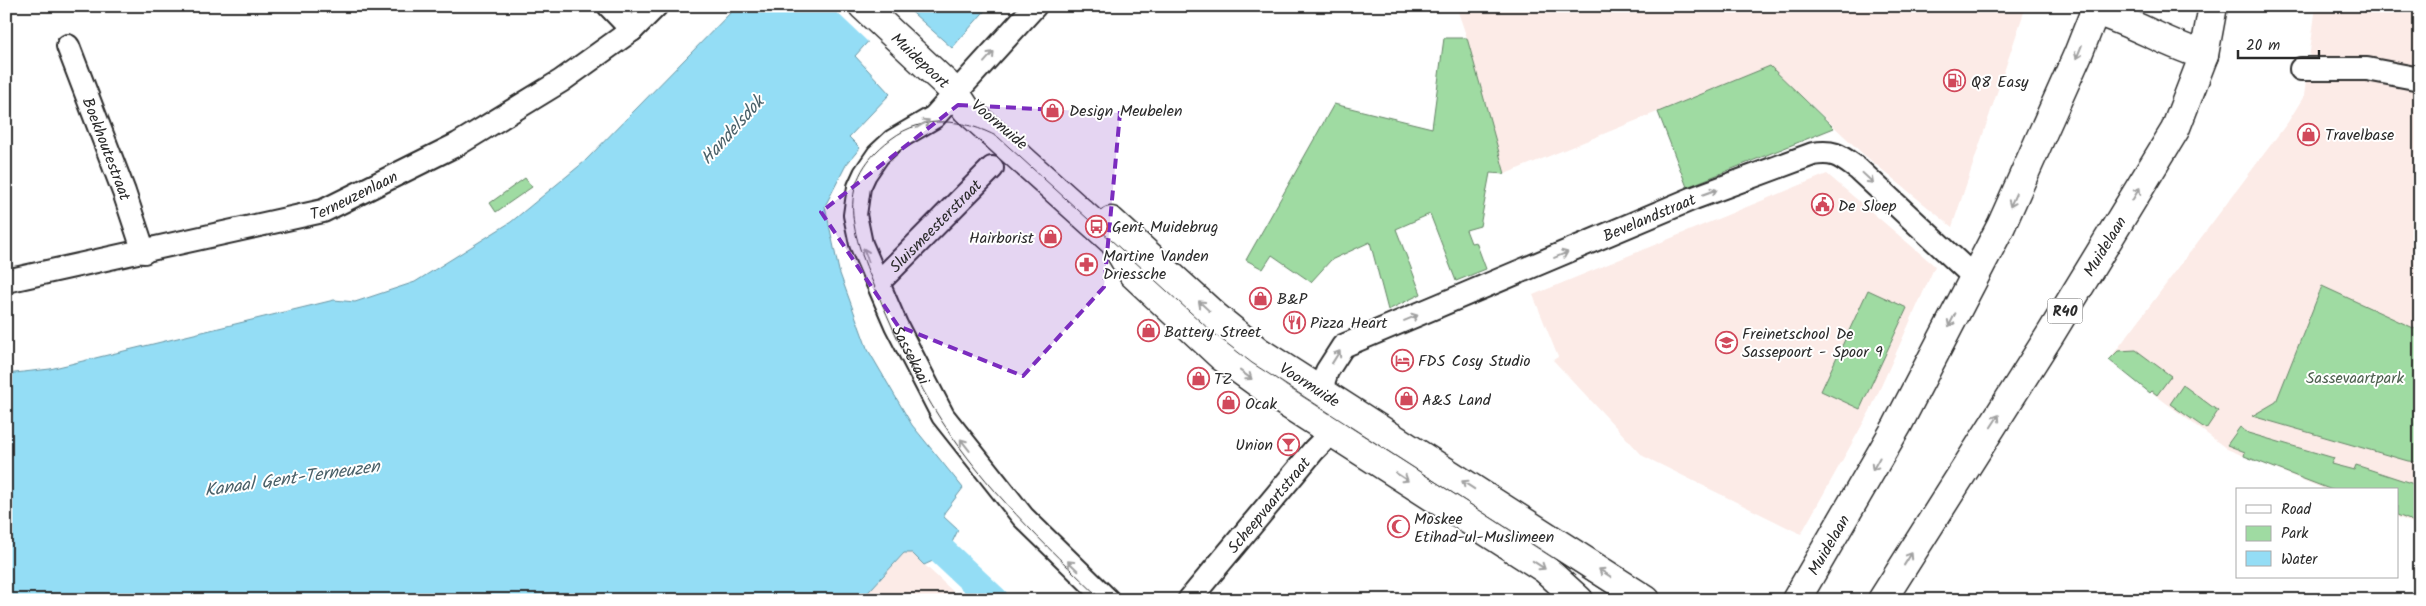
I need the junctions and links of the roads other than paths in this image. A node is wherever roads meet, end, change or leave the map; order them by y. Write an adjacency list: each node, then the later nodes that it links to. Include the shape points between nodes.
1 (609, 6): 7 (street)
2 (656, 6): 7 (street, Terneuzenlaan)
3 (863, 6): 12 (street, Muidepoort)
4 (1035, 6): 12 (street, Sassekaai, one-way to 4)
5 (2214, 6): 9 (street, Muidelaan / R40)
6 (2096, 9): 9 (street, via 2177,47); 15 (street, Muidelaan, one-way to 15, via 2001,226)
7 (632, 30): 14 (street, Terneuzenlaan, via 561,81 458,144 323,211)
8 (68, 46): 14 (street, Boekhoutestraat)
9 (2204, 55): 26 (street, Muidelaan / R40, one-way to 9, via 2175,130)
10 (2301, 69): 11 (street, via 2367,69)
11 (2420, 79)
12 (950, 88): 17 (street, Sassekaai, one-way to 12, via 857,231 855,215 859,187 878,155 893,141 934,117); 18 (street, Voormuide, one-way to 12, via 1238,335 976,100); 20 (street, Voormuide, one-way to 20, via 966,109 1114,242 1133,274 1222,357)
13 (992, 168): 17 (street, Sluismeesterstraat)
14 (144, 252): 16 (street, Terneuzenlaan)
15 (1974, 277): 18 (street, Bevelandstraat, one-way to 15, via 1327,371 1343,346 1694,198 1813,154 1828,152 1841,156); 25 (street, Muidelaan, one-way to 25, via 1897,426)
16 (6, 281)
17 (878, 282): 21 (street, Sassekaai, one-way to 17, via 1023,517 957,436 909,355)
18 (1320, 392): 19 (street, Voormuide)
19 (1346, 408): 20 (street, Scheepvaartstraat); 24 (street, Voormuide, one-way to 19)
20 (1332, 432): 22 (street, Scheepvaartstraat); 23 (street, Voormuide, one-way to 23, via 1545,569)
21 (1108, 600)
22 (1188, 600)
23 (1579, 600)
24 (1646, 600)
25 (1796, 600)
26 (1882, 600)

